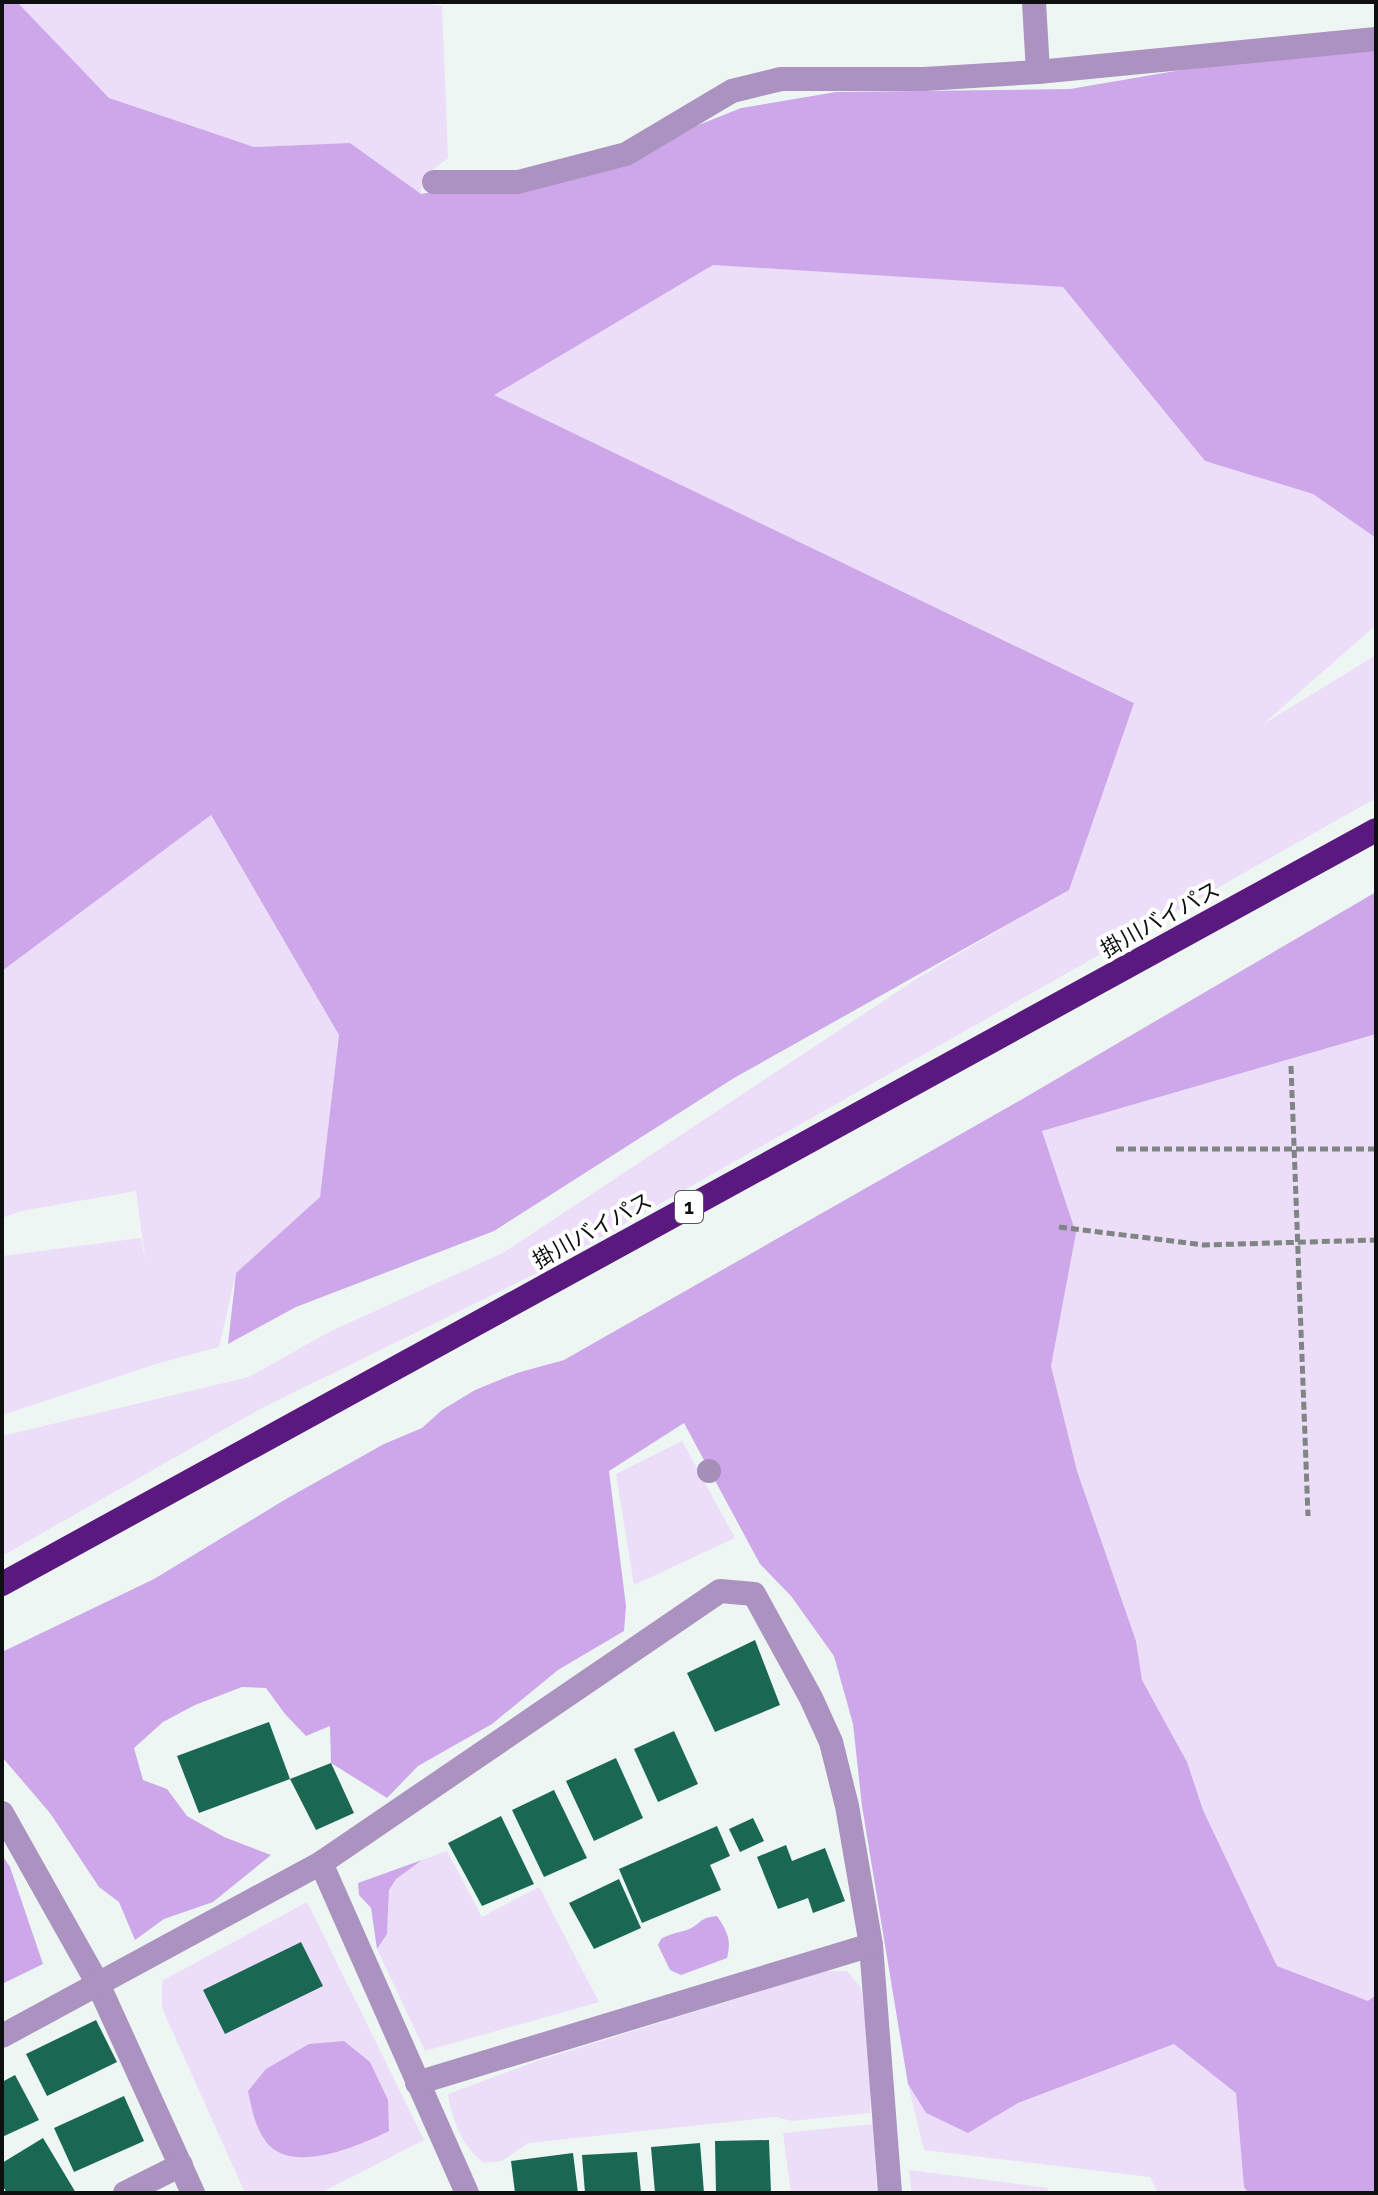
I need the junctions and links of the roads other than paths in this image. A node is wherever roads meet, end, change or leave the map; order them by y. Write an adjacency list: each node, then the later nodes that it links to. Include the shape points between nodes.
1 (1034, 2): 3 (street)
2 (1376, 39): 3 (street)
3 (1038, 72): 4 (street, via 781,79 732,91 626,154 518,182)
4 (434, 182)
5 (1376, 830): 6 (highway, 掛川バイパス / 1)
6 (2, 1584)
7 (2, 1813): 10 (street)
8 (321, 1863): 9 (street, via 720,1591 754,1594 831,1742); 10 (street); 12 (street)
9 (871, 1945): 12 (street); 17 (street)
10 (98, 1984): 11 (street); 13 (street)
11 (2, 2036)
12 (417, 2083): 16 (street)
13 (181, 2165): 14 (street); 15 (street)
14 (125, 2193)
15 (193, 2193)
16 (467, 2193)
17 (890, 2193)

